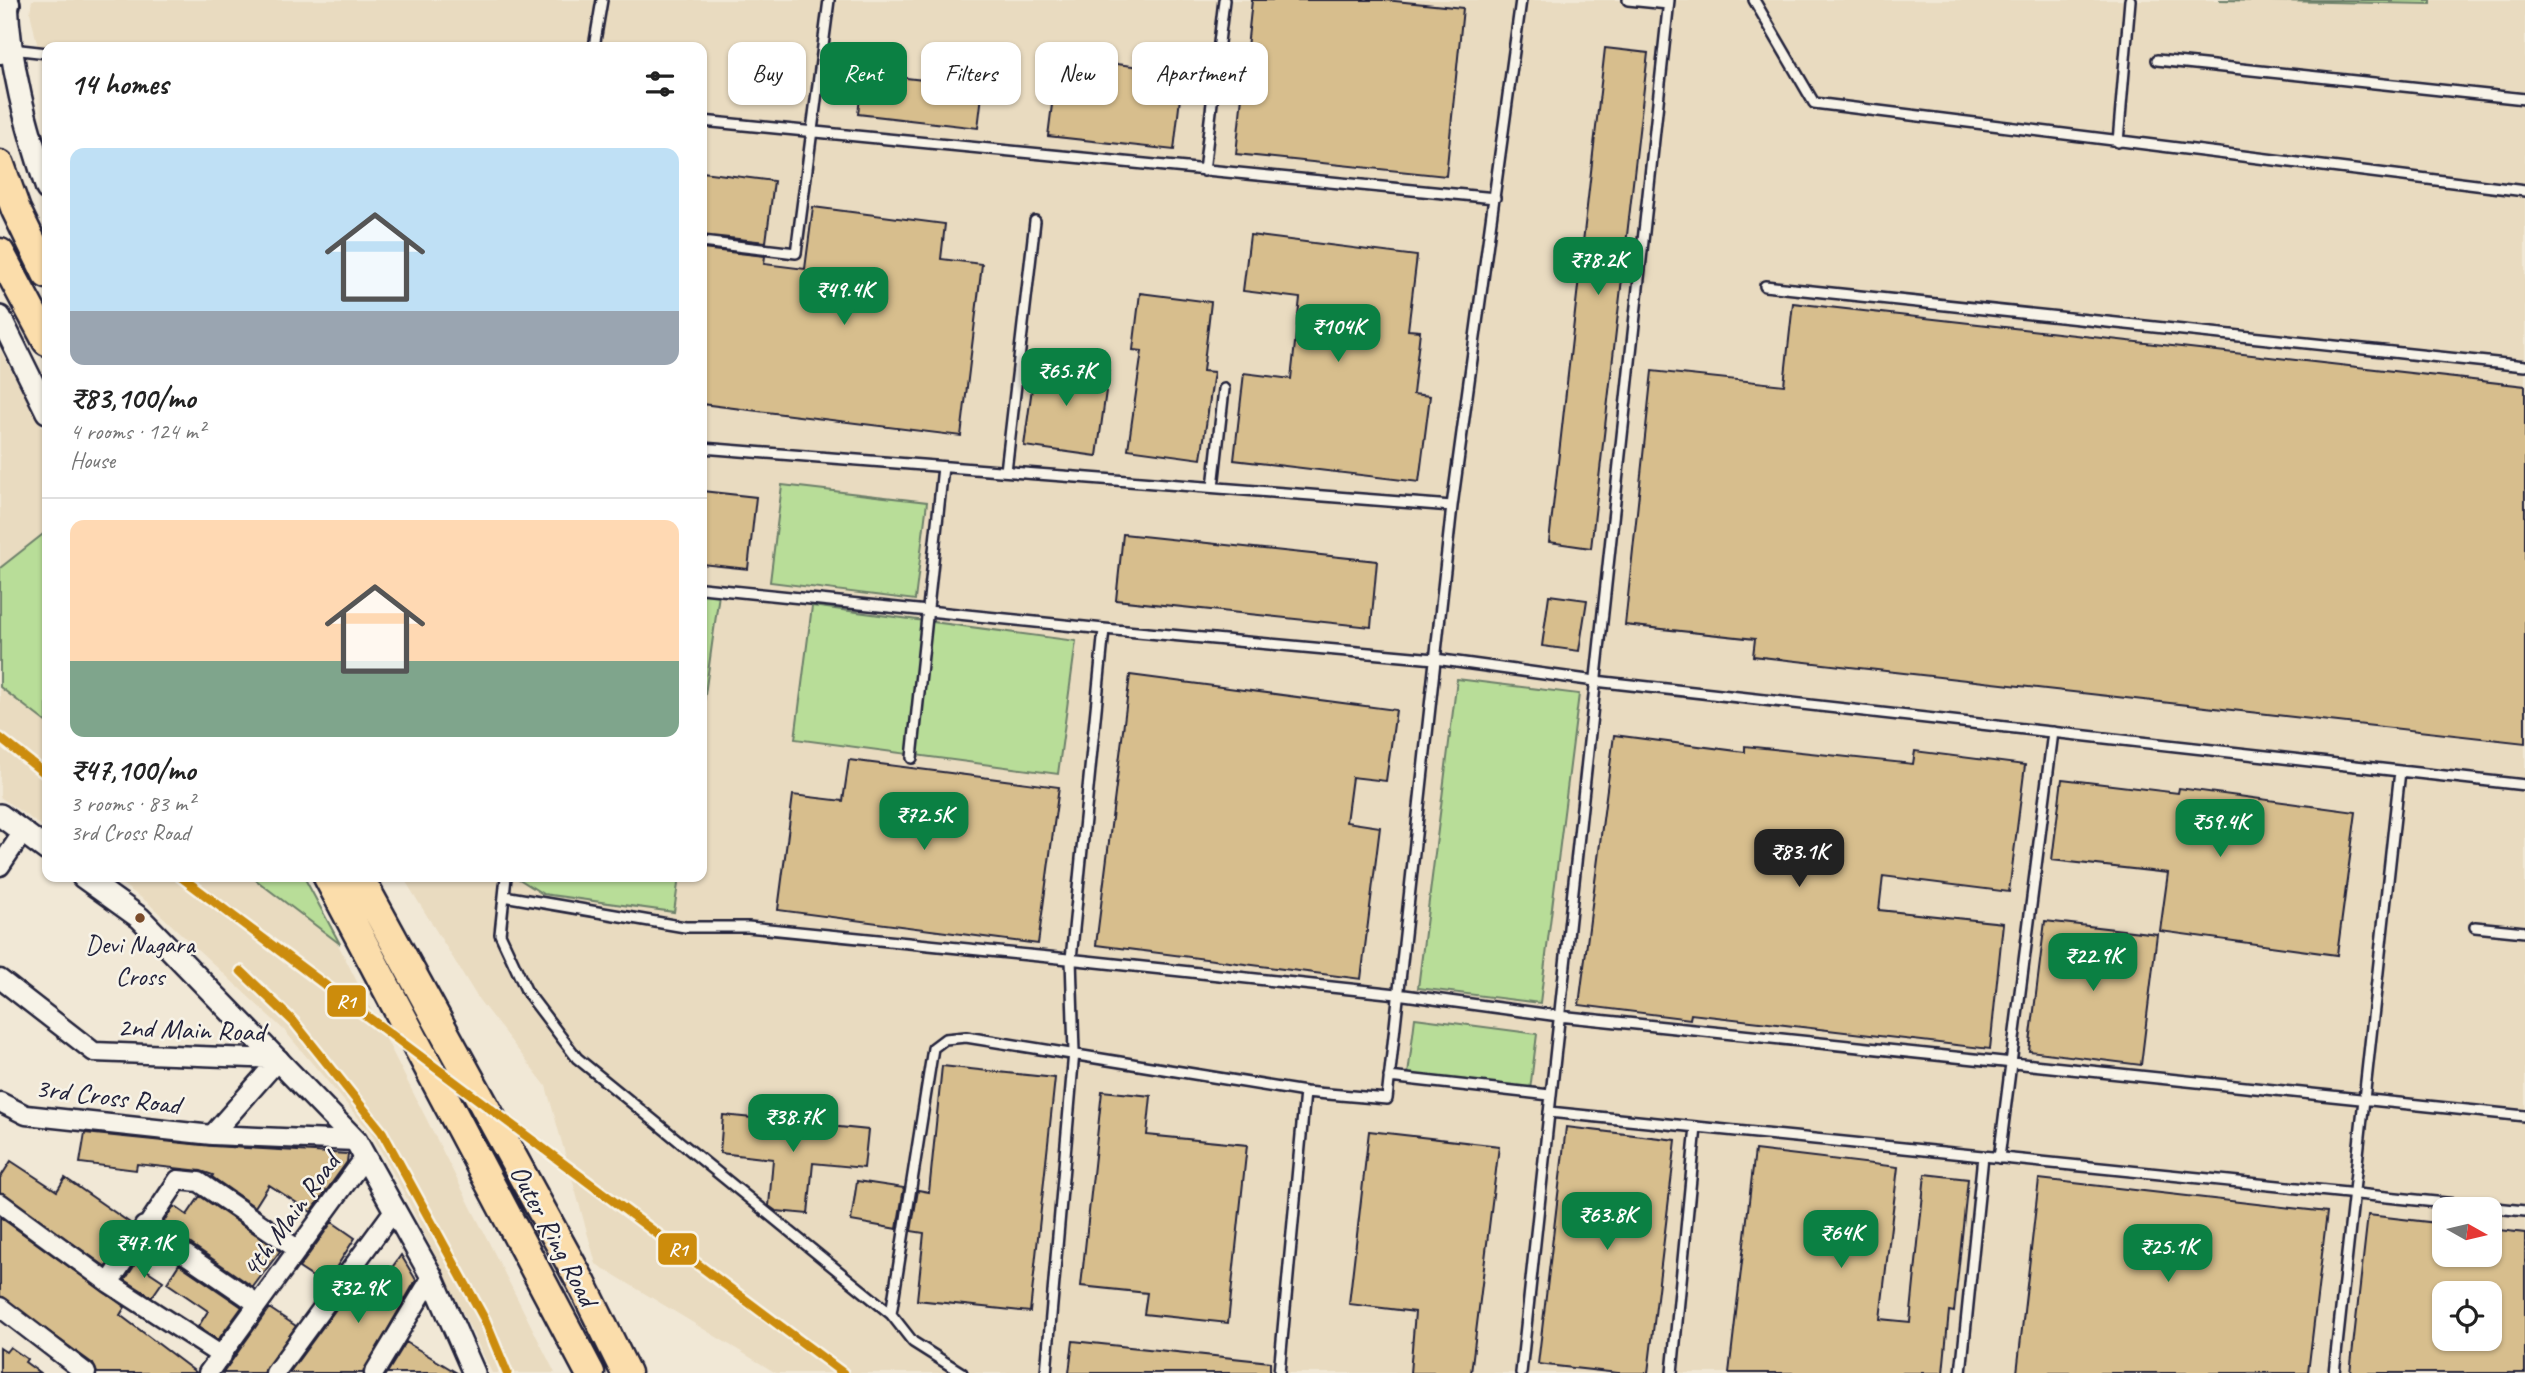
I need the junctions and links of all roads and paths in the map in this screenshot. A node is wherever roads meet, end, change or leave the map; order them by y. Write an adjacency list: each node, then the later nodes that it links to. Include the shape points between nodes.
1 (602, 0): 10 (lane)
2 (829, 0): 16 (lane)
3 (1224, 0): 19 (lane)
4 (1521, 0): 22 (lane)
5 (1628, 0): 8 (lane)
6 (1754, 0): 17 (lane, via 1814,103)
7 (2130, 0): 17 (lane)
8 (1668, 2): 42 (lane)
9 (5, 3): 11 (street)
10 (595, 42)
11 (5, 50): 12 (lane); 20 (street)
12 (42, 53)
13 (2157, 60): 14 (lane)
14 (2525, 99)
15 (707, 121): 16 (lane)
16 (814, 132): 19 (lane); 24 (lane, via 796,253)
17 (2118, 142): 21 (lane)
18 (0, 165): 26 (highway)
19 (1204, 171): 22 (lane)
20 (42, 174)
21 (2525, 191)
22 (1495, 198): 37 (lane)
23 (1035, 221): 35 (lane)
24 (707, 243)
25 (0, 253): 29 (highway)
26 (42, 264)
27 (1765, 286): 30 (lane)
28 (0, 317): 32 (street)
29 (42, 332)
30 (2525, 366)
31 (1224, 389): 36 (lane)
32 (42, 402)
33 (707, 448): 34 (lane)
34 (943, 467): 35 (lane); 39 (lane)
35 (1006, 471): 36 (lane)
36 (1213, 487): 37 (lane)
37 (1452, 506): 41 (lane)
38 (707, 589): 39 (lane)
39 (926, 611): 40 (lane); 44 (lane)
40 (1104, 629): 41 (lane); 58 (lane)
41 (1435, 659): 42 (lane); 60 (lane)
42 (1595, 681): 43 (lane); 61 (lane)
43 (2053, 732): 45 (lane); 64 (lane)
44 (912, 758)
45 (2400, 771): 46 (lane); 68 (lane)
46 (2525, 785)
47 (0, 816): 48 (street)
48 (23, 832): 49 (street); 50 (street)
49 (42, 846)
50 (0, 866)
51 (90, 882): 63 (street, via 140,918)
52 (331, 882): 94 (highway, Outer Ring Road)
53 (362, 882): 95 (highway, Outer Ring Road, via 576,1272)
54 (505, 882): 55 (lane)
55 (504, 896): 58 (lane, via 685,927 748,927); 87 (lane, via 500,934 527,992 577,1058)
56 (2474, 927): 57 (lane)
57 (2525, 932)
58 (1071, 959): 60 (lane); 62 (lane)
59 (0, 979): 63 (street, 2nd Main Road, via 94,1052)
60 (1397, 994): 61 (lane); 65 (lane)
61 (1559, 1016): 64 (lane); 67 (lane)
62 (1074, 1052): 66 (lane); 87 (lane, via 966,1037 945,1039 933,1048); 97 (lane)
63 (279, 1059): 73 (street, 3rd Cross Road); 74 (street)
64 (2010, 1062): 68 (lane); 76 (lane)
65 (1390, 1077): 66 (lane, via 1387,1099); 67 (lane)
66 (1305, 1092): 98 (lane)
67 (1550, 1095): 70 (lane)
68 (2364, 1099): 71 (lane); 77 (lane)
69 (0, 1102): 73 (street, 3rd Cross Road, via 26,1115)
70 (1549, 1112): 72 (lane); 99 (lane)
71 (2525, 1115)
72 (1696, 1127): 75 (lane); 100 (lane)
73 (212, 1135): 74 (street, 3rd Cross Road)
74 (360, 1149): 79 (street); 82 (street, 4th Main Road)
75 (1983, 1156): 76 (lane); 101 (lane)
76 (1999, 1158): 77 (lane)
77 (2355, 1194): 80 (lane); 102 (lane)
78 (0, 1203): 84 (street)
79 (395, 1209): 83 (street); 91 (street)
80 (2525, 1211)
81 (144, 1227): 82 (street, via 178,1180 199,1182); 84 (street); 85 (street)
82 (297, 1249): 85 (street, 4th Main Road)
83 (432, 1277): 92 (street); 93 (street)
84 (109, 1283): 88 (street)
85 (258, 1304): 88 (street, 4th Main Road)
86 (0, 1307): 89 (street)
87 (891, 1314): 96 (lane, via 913,1342)
88 (222, 1356): 90 (street, 4th Main Road)
89 (86, 1373)
90 (208, 1373)
91 (275, 1373)
92 (374, 1373)
93 (474, 1373)
94 (590, 1373)
95 (626, 1373)
96 (962, 1373)
97 (1046, 1373)
98 (1279, 1373)
99 (1521, 1373)
100 (1672, 1373)
101 (1961, 1373)
102 (2334, 1373)

